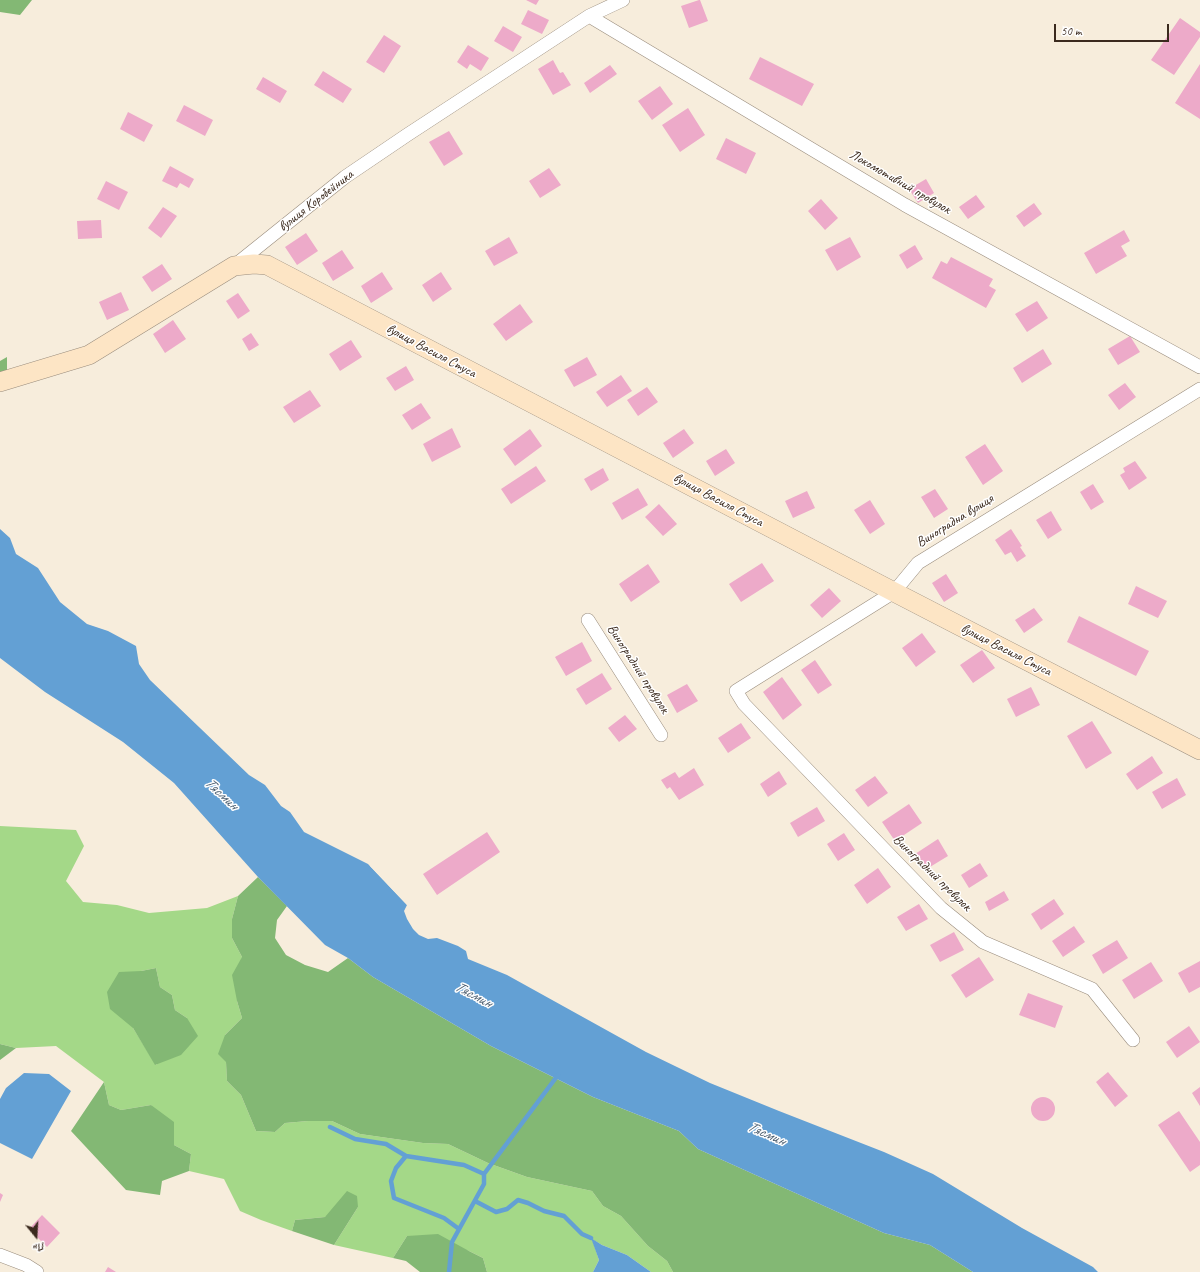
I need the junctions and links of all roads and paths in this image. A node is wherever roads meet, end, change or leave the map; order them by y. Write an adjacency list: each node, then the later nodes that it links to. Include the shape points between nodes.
1 (623, 0): 2 (street, вулиця Коробейника)
2 (589, 16): 3 (street, вулиця Коробейника, via 345,177); 4 (street, Локомотивний провулок, via 905,205)
3 (234, 266): 5 (street, вулиця Коробейника, via 89,355); 7 (street, вулиця Василя Стуса, via 254,264 276,269)
4 (1200, 367)
5 (0, 382)
6 (1200, 389): 7 (street, Виноградна вулиця, via 918,563)
7 (894, 592): 9 (street, Виноградна вулиця); 11 (street, вулиця Василя Стуса)
8 (588, 620): 10 (street, Виноградний провулок)
9 (736, 691): 12 (street, Виноградний провулок, via 744,704 942,908 983,942 1092,989)
10 (661, 735)
11 (1200, 750)
12 (1133, 1040)
13 (0, 1255): 14 (street)
14 (37, 1272)

